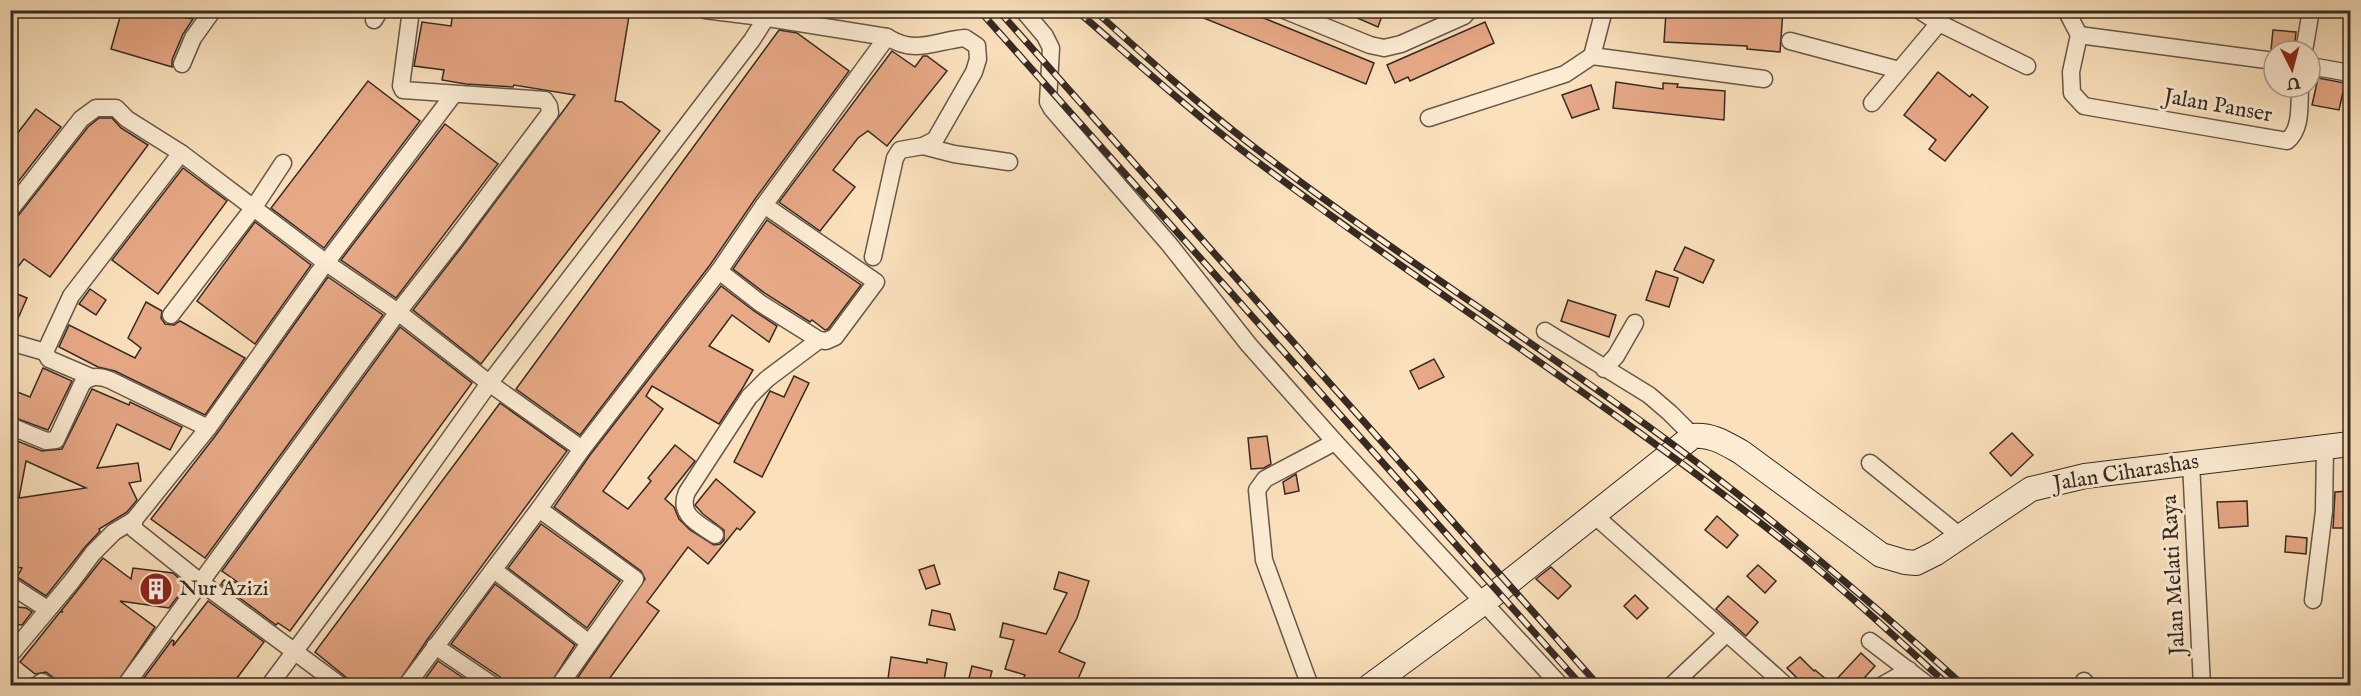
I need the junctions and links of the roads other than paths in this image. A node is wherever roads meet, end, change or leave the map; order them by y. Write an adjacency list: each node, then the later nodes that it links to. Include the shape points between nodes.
1 (213, 10): 19 (street, via 193,38)
2 (411, 10): 25 (street, via 400,86 409,92)
3 (705, 10): 11 (street)
4 (1023, 10): 52 (street, via 1051,48 1048,102 1052,109)
5 (1284, 10): 6 (street, via 1384,48 1464,16)
6 (1469, 10)
7 (1604, 10): 17 (street)
8 (1919, 10): 12 (street)
9 (2066, 10): 13 (street)
10 (2311, 10): 15 (street)
11 (770, 14): 14 (street); 48 (street)
12 (1940, 17): 20 (street); 22 (street)
13 (2079, 35): 18 (street); 26 (street, Jalan Panser, via 2071,72 2072,93 2084,106 2286,141 2297,128)
14 (886, 37): 29 (street, via 912,47 965,38 977,46 974,72 935,140); 34 (street)
15 (2306, 39)
16 (1790, 41): 22 (street)
17 (1592, 56): 24 (street); 28 (street, via 1565,74)
18 (2262, 59)
19 (182, 64)
20 (2027, 66)
21 (2322, 68): 23 (street)
22 (1899, 70): 27 (street)
23 (2350, 73)
24 (1764, 79)
25 (454, 94): 37 (street); 39 (street, via 545,100 550,113)
26 (2299, 99)
27 (1872, 103)
28 (1429, 118)
29 (923, 146): 31 (street); 36 (street, via 900,150 895,158)
30 (181, 153): 33 (street, via 116,108 96,108 81,119); 35 (street); 45 (street, via 71,296)
31 (1009, 162)
32 (283, 163): 35 (street)
33 (13, 200)
34 (764, 205): 38 (street); 43 (street, via 876,282 835,337)
35 (254, 207): 37 (street); 40 (street)
36 (873, 257)
37 (326, 262): 39 (street); 50 (street)
38 (719, 271): 43 (street, via 760,303); 55 (street)
39 (398, 312): 48 (street); 64 (street)
40 (171, 315)
41 (1635, 323): 46 (street)
42 (1545, 331): 46 (street)
43 (819, 340): 61 (street, via 749,397 687,492 684,504 689,516)
44 (10, 342): 45 (street)
45 (45, 352): 47 (street, via 49,359)
46 (1604, 369): 51 (street, via 1649,395)
47 (91, 377): 49 (street, via 82,384 56,440 45,441); 50 (street, via 110,380)
48 (489, 383): 55 (street); 73 (street)
49 (10, 426)
50 (208, 428): 60 (street)
51 (1693, 436): 59 (street); 62 (street, Jalan Ciharashas, via 1718,439 1741,452 1881,555 1916,563)
52 (1335, 442): 67 (street); 84 (street, via 1265,479 1257,490 1264,560)
53 (2350, 444): 54 (street, Jalan Ciharashas)
54 (2325, 447): 57 (street, Jalan Ciharashas); 66 (street, via 2324,511)
55 (582, 449): 58 (street)
56 (1870, 463): 62 (street)
57 (2191, 463): 62 (street, Jalan Ciharashas, via 2085,476 2031,489); 91 (street, Jalan Melati Raya)
58 (539, 508): 63 (street); 71 (street, via 635,579)
59 (1594, 515): 67 (street); 69 (street)
60 (134, 520): 64 (street, via 134,529); 68 (street, via 114,532 93,553)
61 (715, 535)
62 (1960, 536)
63 (494, 570): 71 (street); 72 (street)
64 (199, 582): 73 (street); 78 (street)
65 (10, 585): 68 (street)
66 (2313, 600)
67 (1484, 602): 85 (street); 86 (street)
68 (47, 609): 74 (street)
69 (1727, 633): 87 (street); 88 (street, via 1783,683)
70 (1870, 641): 75 (street)
71 (588, 642): 83 (street)
72 (435, 646): 81 (street); 82 (street)
73 (294, 650): 79 (street); 80 (street)
74 (10, 654)
75 (1909, 670): 89 (street); 90 (street)
76 (36, 686): 77 (street, via 42,682)
77 (49, 686)
78 (125, 686)
79 (269, 686)
80 (341, 686)
81 (406, 686)
82 (494, 686)
83 (559, 686)
84 (1310, 686)
85 (1370, 686)
86 (1561, 686)
87 (1671, 686)
88 (1780, 686)
89 (1881, 686)
90 (1929, 686)
91 (2202, 686)

